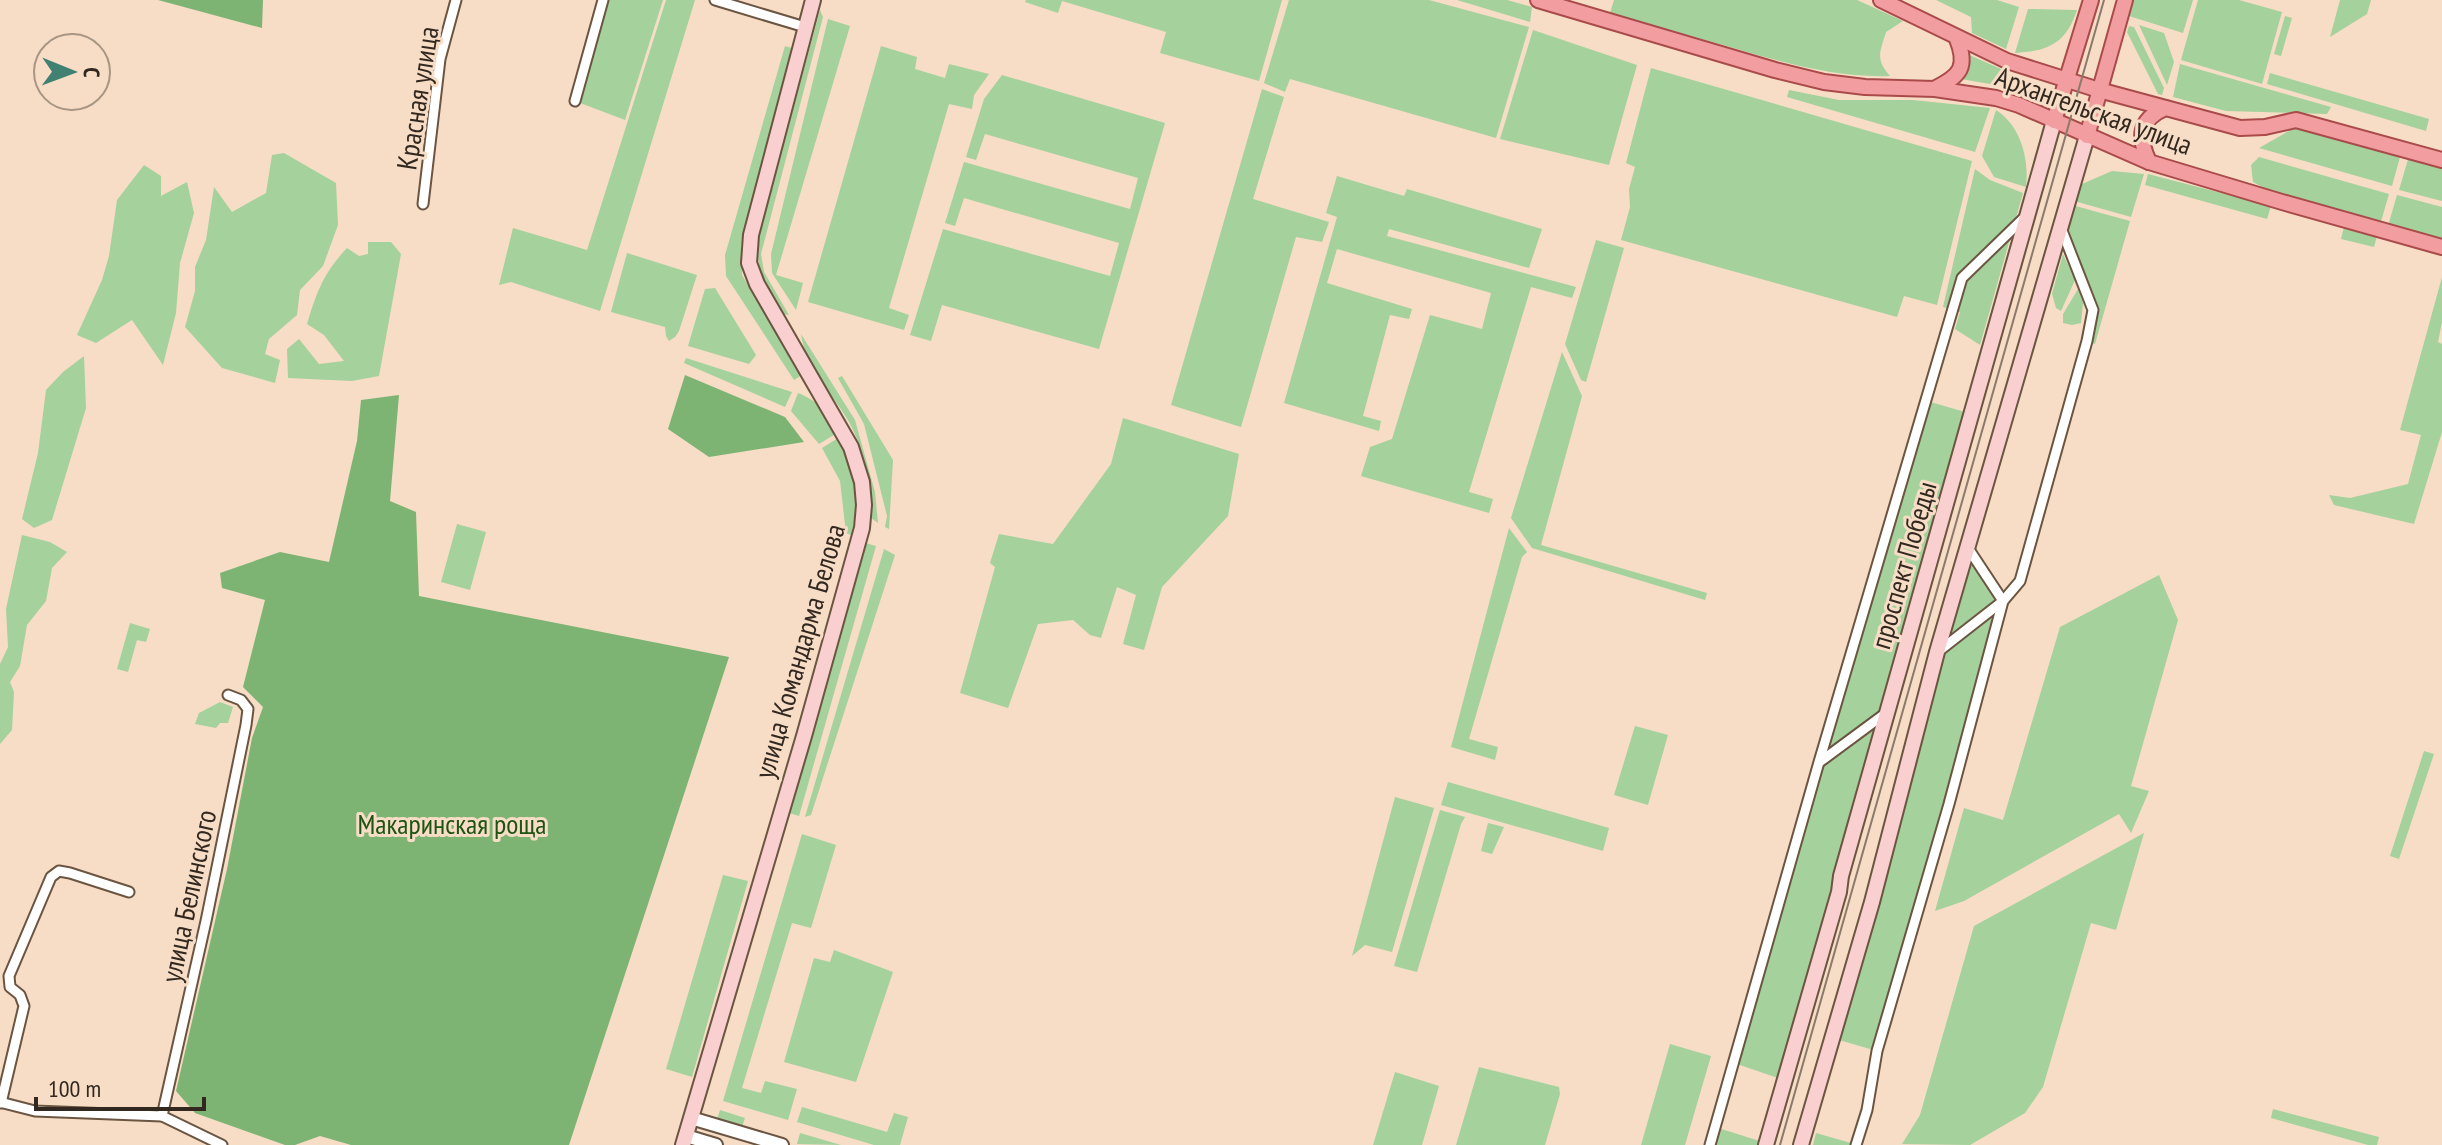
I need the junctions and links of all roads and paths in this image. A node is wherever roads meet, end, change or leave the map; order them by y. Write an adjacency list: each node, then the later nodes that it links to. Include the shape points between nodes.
1 (456, 0): 21 (street, Красная улица, via 440,59)
2 (603, 0): 15 (street)
3 (715, 0): 9 (street)
4 (813, 0): 10 (main road, улица Командарма Белова)
5 (1538, 0): 13 (main road, Архангельская улица, via 1824,82)
6 (1881, 0): 11 (main road, Архангельская улица)
7 (2091, 0): 12 (main road, проспект Победы)
8 (2125, 0): 14 (main road, проспект Победы)
9 (735, 3): 10 (street)
10 (805, 27): 34 (main road, улица Командарма Белова, via 751,235 749,263 851,447 862,482 862,528)
11 (1957, 39): 12 (main road, Архангельская улица); 13 (main road, via 1963,57 1958,73)
12 (2066, 80): 14 (main road, Архангельская улица); 17 (main road, проспект Победы)
13 (1935, 89): 17 (main road, Архангельская улица, via 1996,98)
14 (2099, 90): 16 (main road, Архангельская улица); 18 (main road, проспект Победы)
15 (575, 101)
16 (2165, 108): 19 (main road, Архангельская улица, via 2240,128 2296,120); 20 (main road, via 2152,114 2143,128)
17 (2054, 121): 18 (main road, Архангельская улица); 22 (main road, проспект Победы)
18 (2087, 136): 20 (main road, Архангельская улица); 23 (main road, проспект Победы)
19 (2442, 160)
20 (2149, 162): 24 (main road, Архангельская улица)
21 (423, 204)
22 (2028, 214): 29 (main road, проспект Победы); 30 (street, via 1962,278)
23 (2061, 228): 25 (main road, проспект Победы); 26 (street, via 2093,310 2026,564)
24 (2442, 247)
25 (1968, 548): 26 (street); 27 (main road, проспект Победы)
26 (2003, 601): 27 (street); 42 (street, via 1877,1051)
27 (1937, 652): 41 (main road, проспект Победы)
28 (228, 695): 33 (street, улица Белинского, via 248,709 246,725)
29 (1889, 711): 30 (street); 40 (main road, проспект Победы)
30 (1819, 762): 39 (street)
31 (129, 892): 32 (street, via 70,873 59,871 51,877 9,976 10,987 24,1006)
32 (1, 1102): 33 (street, via 35,1111)
33 (162, 1116): 36 (street)
34 (691, 1118): 35 (main road, улица Командарма Белова); 38 (street)
35 (684, 1140): 37 (street)
36 (222, 1145)
37 (716, 1145)
38 (782, 1145)
39 (1710, 1145)
40 (1766, 1145)
41 (1801, 1145)
42 (1856, 1145)

